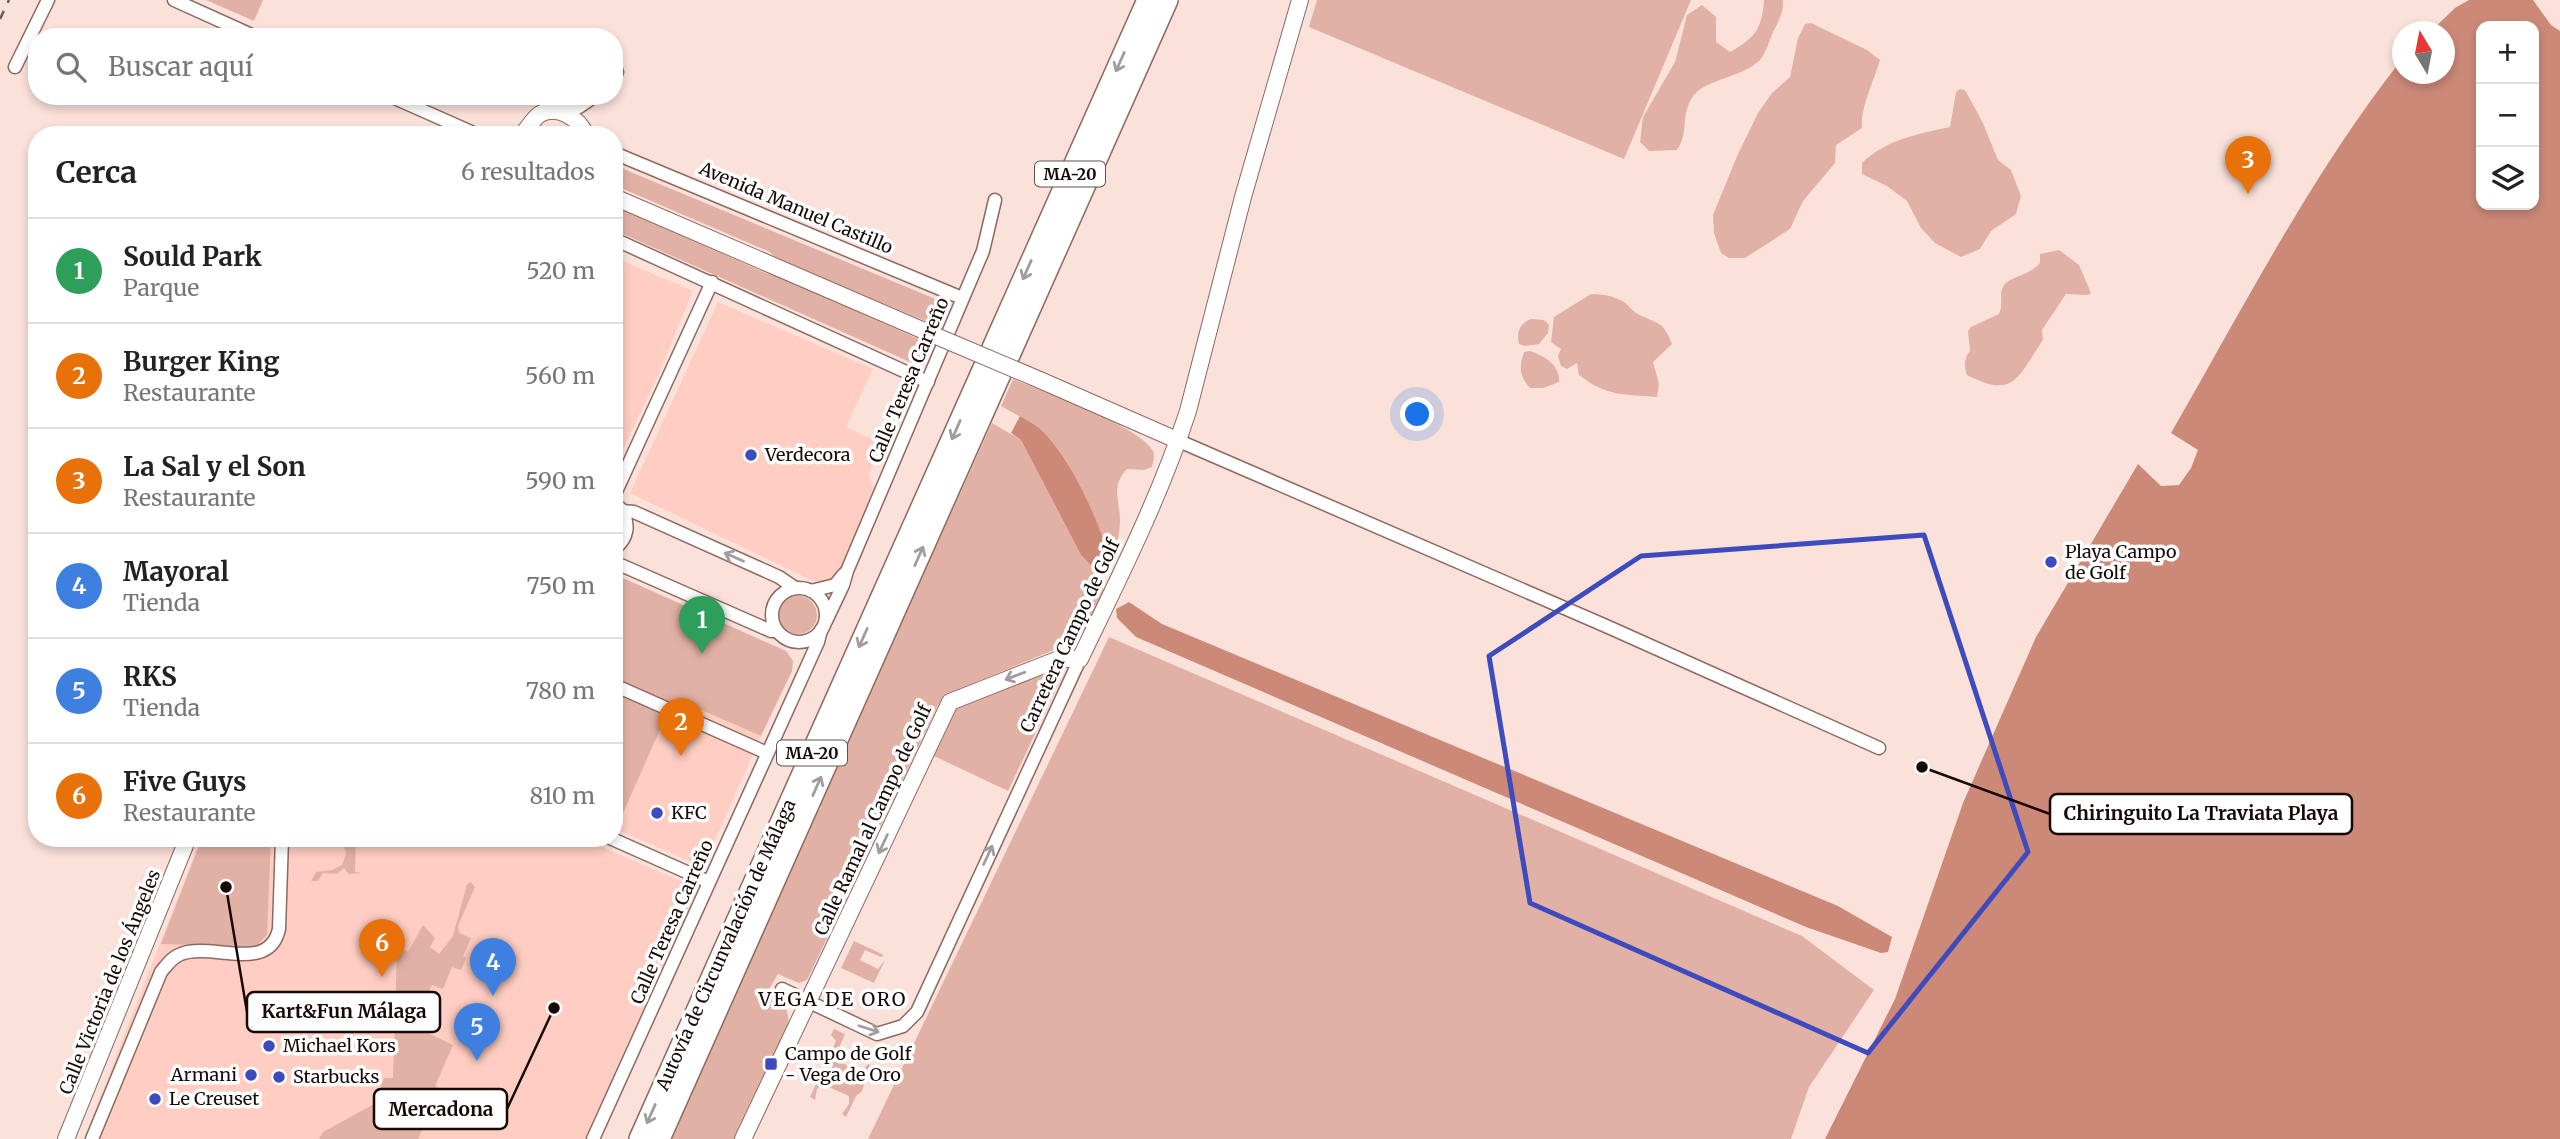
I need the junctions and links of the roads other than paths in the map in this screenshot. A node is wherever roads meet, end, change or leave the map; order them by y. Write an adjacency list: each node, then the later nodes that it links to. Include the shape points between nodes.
1 (48, 0): 6 (street)
2 (174, 0): 7 (street)
3 (1148, 0): 24 (highway, Autovía de Circunvalación de Málaga / MA-20, one-way to 24)
4 (1167, 0): 24 (highway, Autovía de Circunvalación de Málaga / MA-20)
5 (1300, 0): 26 (street, Carretera Campo de Golf)
6 (34, 28)
7 (236, 28)
8 (28, 41): 9 (street)
9 (15, 67)
10 (410, 105): 14 (street)
11 (582, 105): 13 (street)
12 (590, 105): 17 (street)
13 (555, 110): 15 (street, via 540,114); 16 (street, via 574,118)
14 (456, 126)
15 (530, 126)
16 (580, 126)
17 (585, 126)
18 (623, 157): 23 (street, Avenida Manuel Castillo)
19 (995, 200): 23 (street, Calle Teresa Carreño, via 983,251)
20 (623, 201): 26 (street, bridge)
21 (623, 243): 22 (street)
22 (712, 282): 25 (street); 27 (street)
23 (962, 298): 25 (street, Calle Teresa Carreño)
24 (996, 361): 52 (highway, Autovía de Circunvalación de Málaga / MA-20, one-way to 52); 53 (highway, Autovía de Circunvalación de Málaga / MA-20, one-way to 24)
25 (928, 382): 32 (street, Calle Teresa Carreño)
26 (1179, 441): 38 (street, Carretera Campo de Golf); 41 (street)
27 (623, 476)
28 (623, 509): 33 (street, one-way to 28)
29 (623, 519): 30 (street, via 627,528)
30 (623, 539)
31 (623, 566): 36 (street)
32 (846, 571): 34 (street, via 835,585); 35 (street, Calle Teresa Carreño)
33 (795, 588): 34 (street); 36 (street, via 774,604)
34 (811, 590): 35 (street, via 824,603)
35 (824, 626): 37 (street, via 808,640); 39 (street, Calle Teresa Carreño)
36 (777, 631): 37 (street)
37 (792, 641): 39 (street, via 802,664)
38 (1080, 659): 48 (street, Calle Ramal al Campo de Golf, one-way to 48, via 1059,659 950,702); 48 (street, Carretera Campo de Golf, one-way to 38, via 877,1034 903,1026 917,1012)
39 (800, 681): 42 (street, Calle Teresa Carreño)
40 (623, 689): 42 (street)
41 (1879, 748)
42 (767, 753): 46 (street, Calle Teresa Carreño)
43 (623, 844): 46 (street)
44 (184, 847): 49 (street, Calle Victoria de los Ángeles)
45 (282, 847): 50 (street, via 277,940 258,953 183,953 171,960 160,972)
46 (709, 882): 51 (street, Calle Teresa Carreño)
47 (782, 989): 48 (street, Carretera Campo de Golf)
48 (807, 1002): 54 (street)
49 (66, 1139)
50 (92, 1139)
51 (593, 1139)
52 (640, 1139)
53 (659, 1139)
54 (743, 1139)

